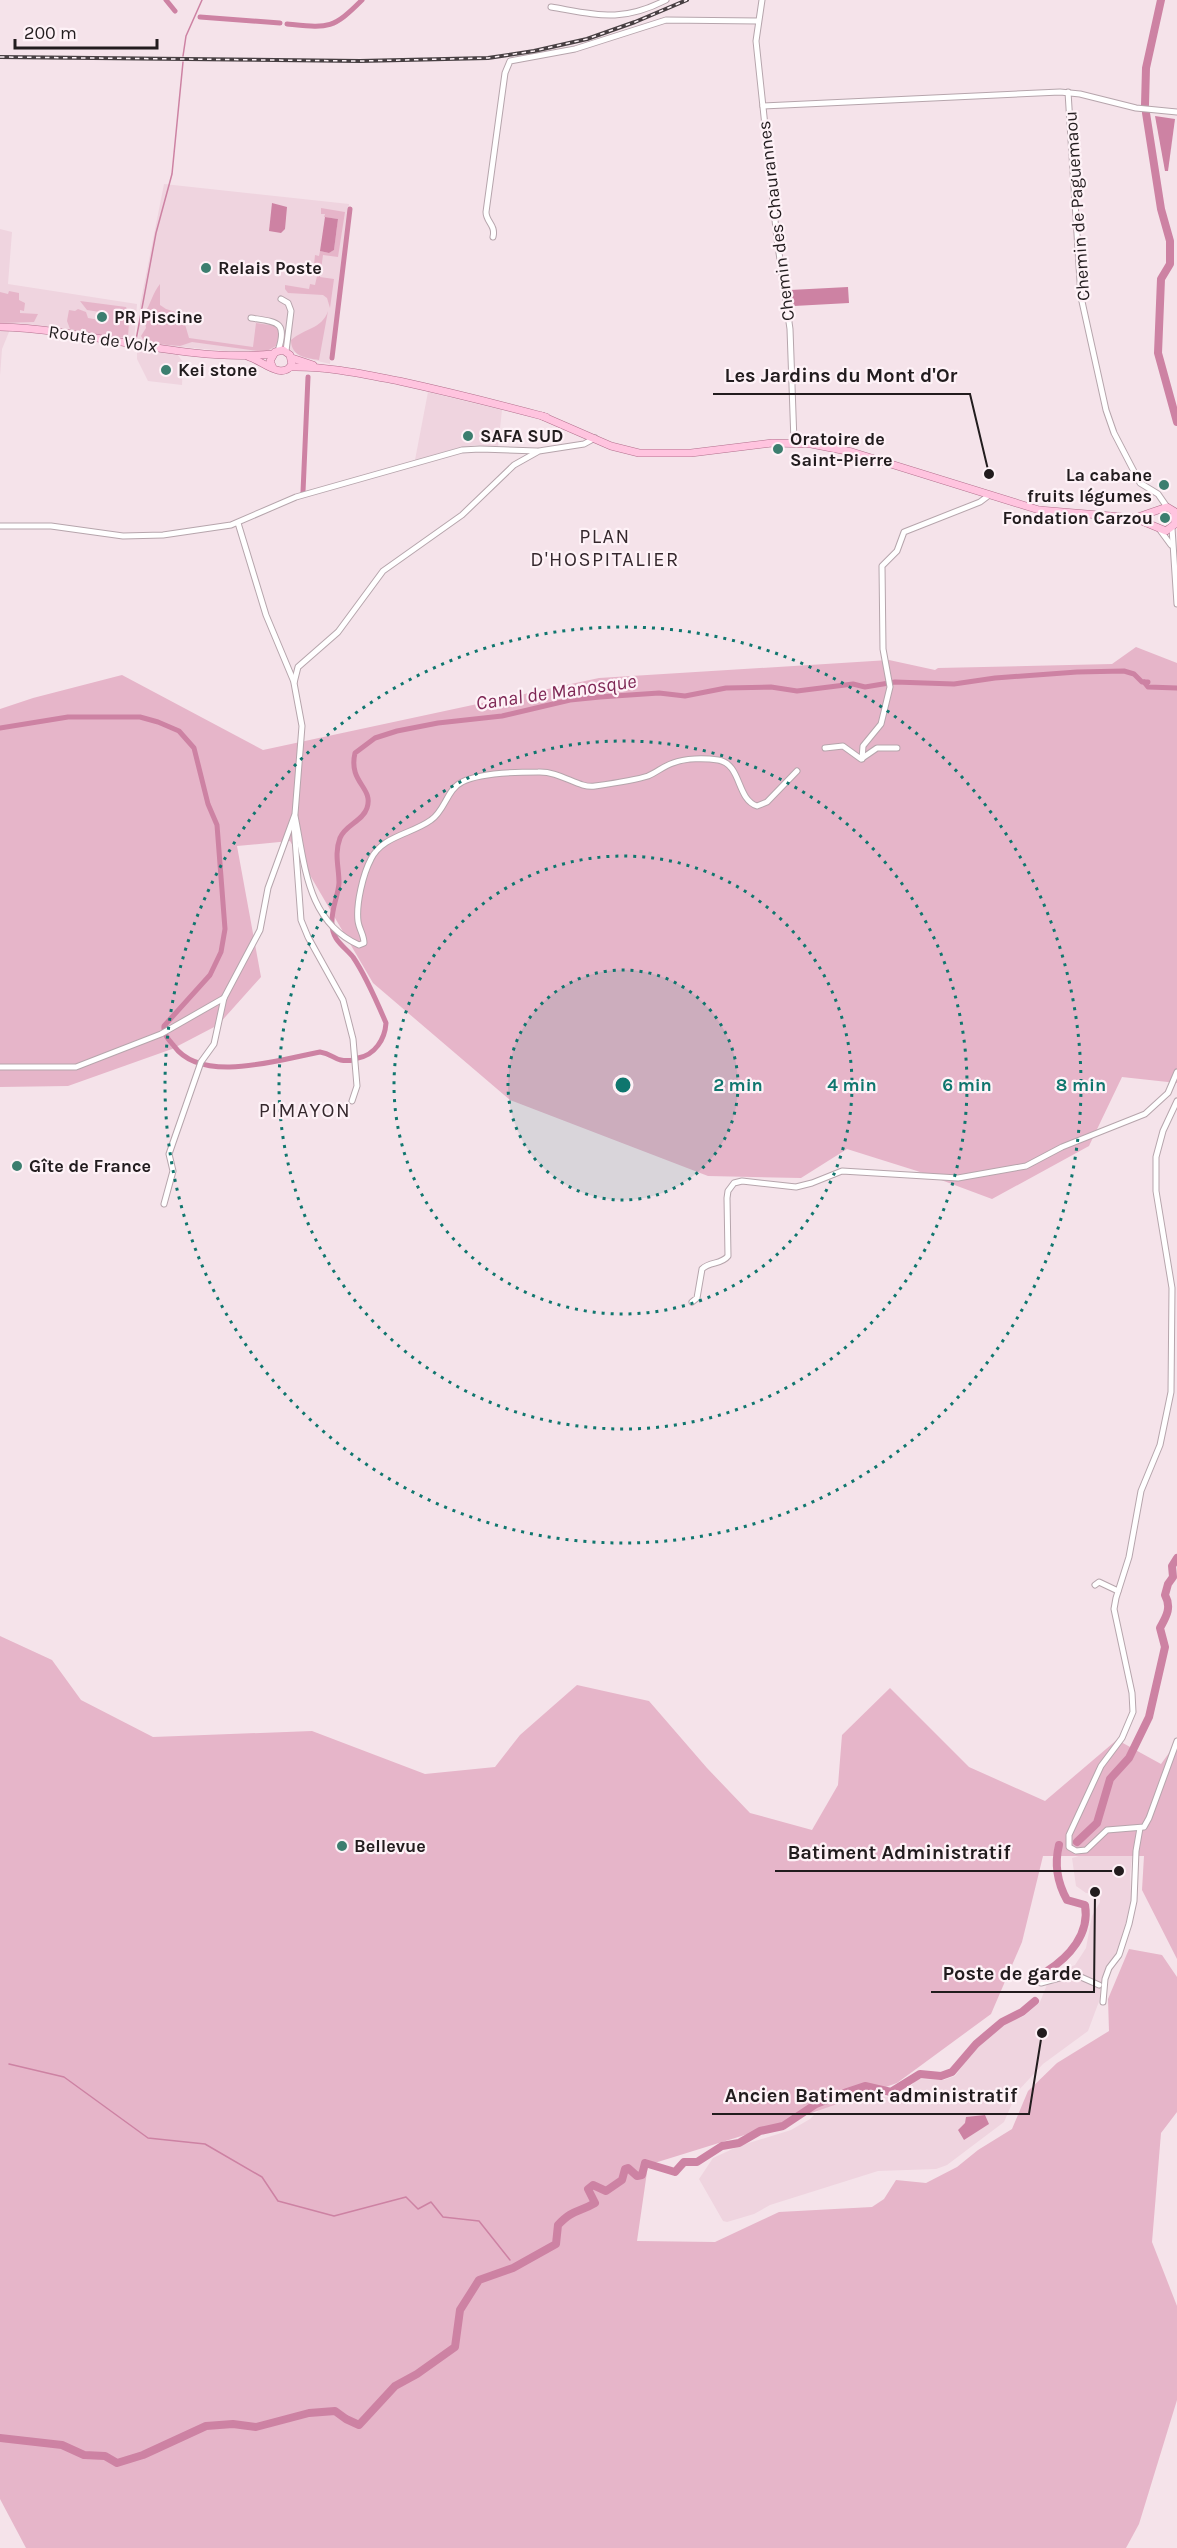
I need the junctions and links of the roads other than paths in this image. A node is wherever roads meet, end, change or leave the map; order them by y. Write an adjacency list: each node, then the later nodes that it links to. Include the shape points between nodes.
1 (666, 0): 3 (street, via 624,16)
2 (762, 0): 4 (street, Chemin des Chaurannes)
3 (551, 7)
4 (758, 21): 6 (street, Chemin des Chaurannes); 8 (street, via 666,20 575,50 510,62 505,73 486,212 494,228)
5 (1068, 92): 6 (street, Chemin de Paguemaou); 7 (street, via 1136,108); 26 (street, Chemin de Paguemaou, via 1081,297 1106,410 1140,483)
6 (763, 106): 21 (street, Chemin des Chaurannes, via 790,329)
7 (1177, 112)
8 (493, 237)
9 (281, 299): 12 (street, via 291,309)
10 (251, 318): 13 (street, via 276,322 281,327 283,333)
11 (0, 327): 14 (main road, Route de Volx)
12 (286, 351): 13 (main road); 15 (main road)
13 (275, 352): 14 (main road, Route de Volx); 18 (main road, via 270,361)
14 (241, 355): 18 (main road, Route de Volx)
15 (292, 358): 16 (main road); 17 (main road)
16 (290, 367): 17 (main road); 18 (main road, via 282,372)
17 (321, 367): 19 (main road, via 458,394)
18 (273, 368)
19 (542, 416): 20 (main road); 22 (main road)
20 (594, 439): 22 (street); 23 (street); 24 (main road, via 639,453)
21 (794, 442): 24 (main road); 25 (main road, via 852,452)
22 (624, 445): 24 (main road)
23 (539, 451): 31 (street, via 462,450 302,495); 37 (street, via 514,465 462,515 383,571 338,632 300,664)
24 (671, 454)
25 (988, 496): 30 (main road, via 1039,510); 40 (street, via 904,532 896,553 882,566 883,650 890,684 881,724 863,746)
26 (1160, 496): 27 (street, Chemin de Paguemaou); 28 (street)
27 (1167, 507): 28 (main road); 29 (main road)
28 (1156, 511): 30 (main road); 34 (main road)
29 (1176, 513): 32 (main road)
30 (1135, 518): 34 (main road)
31 (238, 523): 33 (street, via 163,535 123,536 51,526); 37 (street, via 266,615)
32 (1175, 525): 34 (main road); 35 (street)
33 (0, 526)
34 (1157, 527): 35 (street)
35 (1172, 546): 36 (street)
36 (1177, 604)
37 (294, 683): 42 (street, via 302,726)
38 (825, 748): 40 (street, via 843,746)
39 (897, 748): 40 (street, via 878,748)
40 (862, 759)
41 (797, 771): 42 (street, via 767,802 757,806 748,800 731,768 715,760 679,760 647,776 594,787 543,772 466,780 455,787 433,819 385,843 372,856 358,910 364,943 357,945 321,913 306,876)
42 (295, 814): 43 (street, via 268,888 260,930); 46 (street, via 300,914 345,1007 356,1070 357,1089)
43 (224, 998): 44 (street, via 164,1033 70,1069); 48 (street, via 214,1044 200,1064 168,1154 173,1171)
44 (0, 1066)
45 (1177, 1072): 49 (street, via 1168,1093 1145,1114 1026,1166 958,1178 842,1171 796,1187 734,1183 727,1198 728,1256 702,1269 697,1298)
46 (352, 1101)
47 (1177, 1101): 51 (street, via 1156,1157 1156,1191 1172,1288 1171,1392 1157,1453 1141,1491 1129,1557)
48 (164, 1202)
49 (692, 1302)
50 (1095, 1585): 51 (street, via 1099,1582)
51 (1118, 1591): 53 (street, via 1114,1609 1133,1712 1122,1738 1101,1766 1069,1836 1069,1847 1076,1851 1088,1849 1108,1829)
52 (1177, 1741): 53 (street, via 1149,1818)
53 (1140, 1828): 56 (street, via 1134,1901 1119,1955 1106,1974)
54 (1041, 1983): 55 (street, via 1074,1974)
55 (1099, 1985)
56 (1103, 2002)

